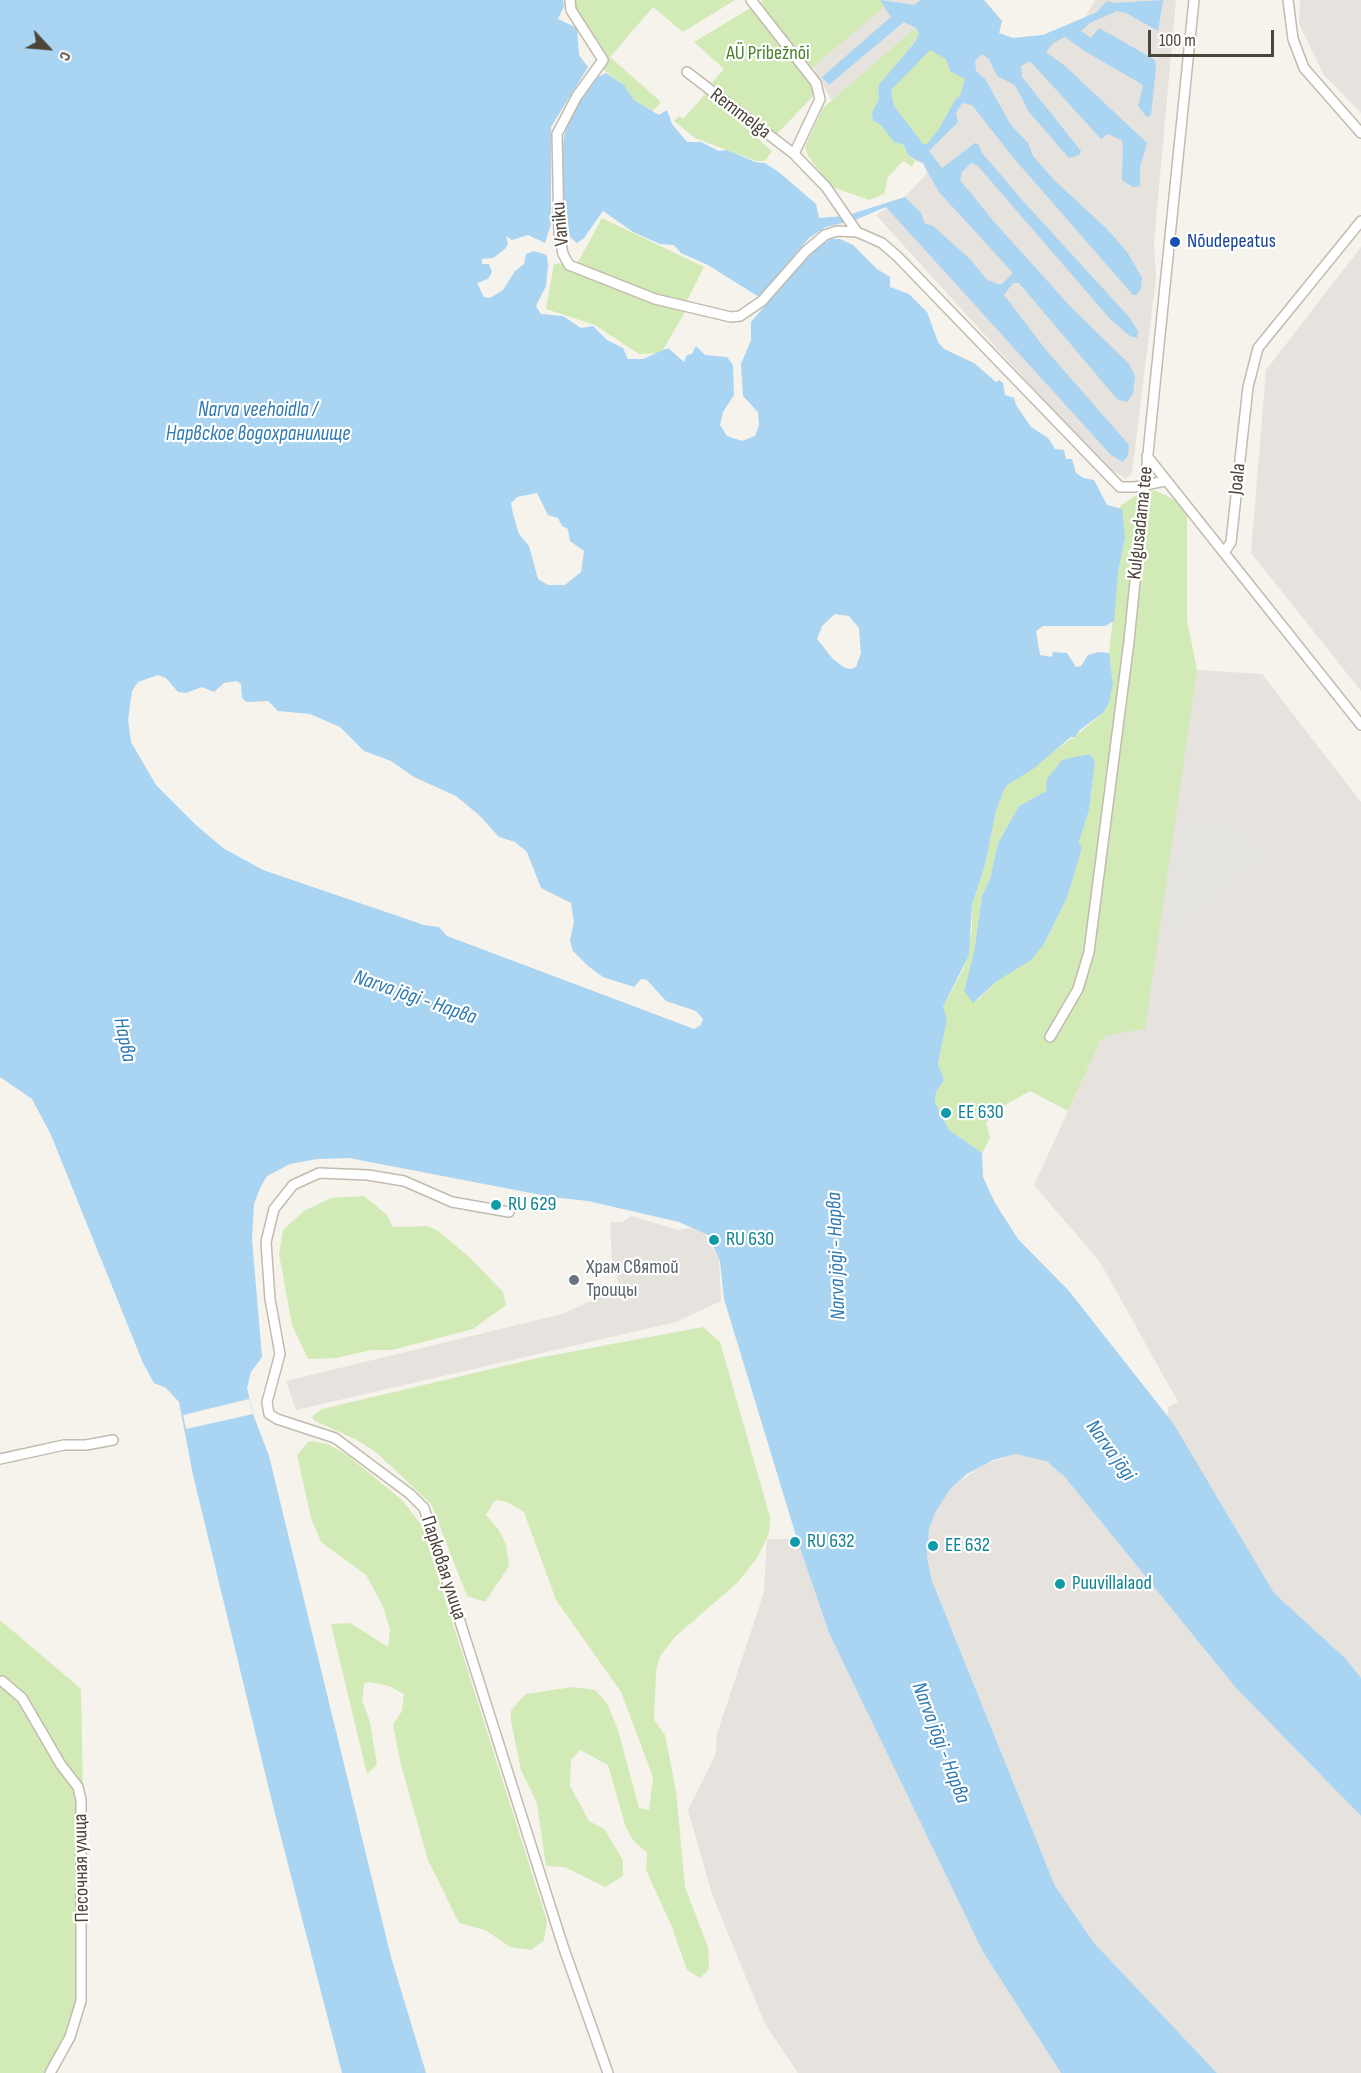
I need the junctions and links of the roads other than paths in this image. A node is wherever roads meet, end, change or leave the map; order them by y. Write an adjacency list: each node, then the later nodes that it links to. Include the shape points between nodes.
1 (570, 0): 9 (street, Vaniku, via 571,10 603,60 577,96 557,134 558,233 569,265 655,299 740,316 778,286 806,251 825,235)
2 (751, 0): 7 (street, via 816,83 820,99)
3 (1194, 0): 10 (street, Kulgusadama tee)
4 (1288, 0): 6 (street, via 1293,39 1304,68)
5 (687, 72): 7 (street, Remmelga)
6 (1361, 133)
7 (794, 154): 9 (street, Remmelga, via 826,187)
8 (1361, 221): 13 (street, Joala, via 1258,348 1248,387 1232,542)
9 (855, 229): 12 (street, via 882,243 898,257 1120,487)
10 (1148, 456): 11 (street); 12 (street, Kulgusadama tee)
11 (1165, 481): 12 (street); 13 (street)
12 (1144, 484): 15 (street, Kulgusadama tee, via 1129,641 1089,952 1078,988)
13 (1224, 553): 14 (street)
14 (1361, 725)
15 (1050, 1037)
16 (509, 1212): 21 (street, Парковая улица, via 453,1202 404,1181 368,1175 320,1173 293,1185 274,1209 266,1242 270,1299 280,1354 267,1402 269,1414 335,1438 424,1508 563,1946)
17 (113, 1440): 18 (street, via 64,1445)
18 (0, 1459)
19 (2, 1681): 20 (street, Песочная улица, via 22,1698 78,1787 81,1800 81,2001 70,2037)
20 (50, 2073)
21 (608, 2073)

